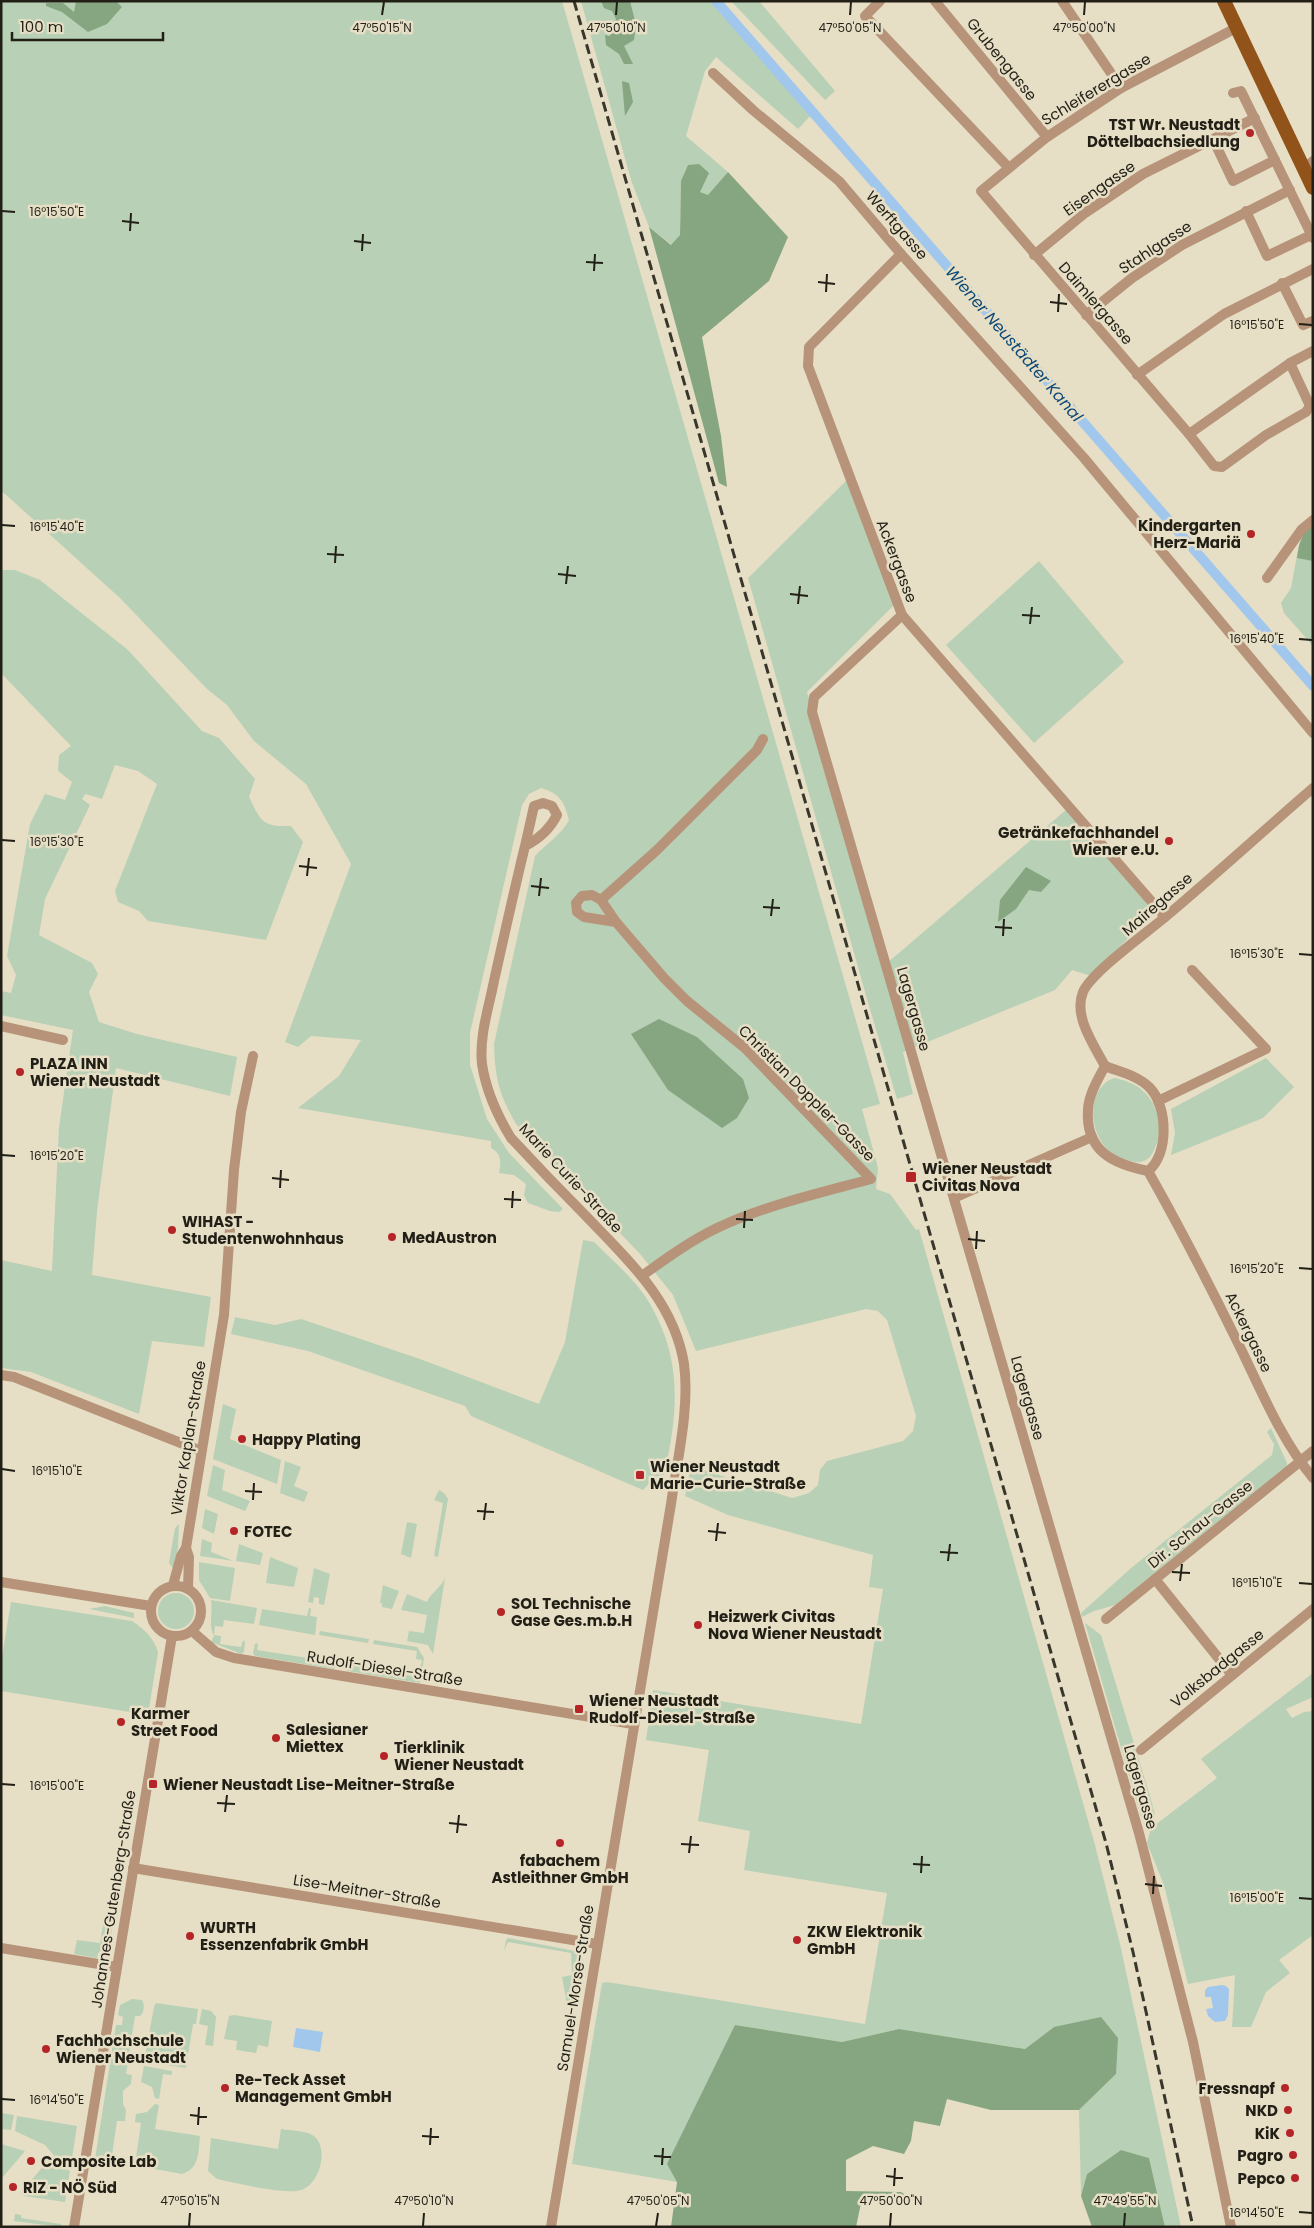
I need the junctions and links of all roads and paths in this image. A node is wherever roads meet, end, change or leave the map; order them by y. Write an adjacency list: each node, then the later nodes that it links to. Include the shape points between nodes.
1 (880, 1): 14 (street, via 865,16)
2 (935, 1): 10 (street, Grubengasse)
3 (1062, 1): 7 (street)
4 (1224, 1): 5 (main road)
5 (1238, 27): 7 (street, Schleiferergasse); 13 (main road)
6 (713, 73): 20 (street, Werftgasse, via 839,181)
7 (1121, 88): 10 (street, Schleiferergasse)
8 (1233, 93): 9 (street, via 1241,91)
9 (1255, 118): 11 (street, Eisengasse); 12 (street)
10 (1046, 136): 14 (street, Schleiferergasse)
11 (1213, 139): 12 (street, via 1233,181); 21 (street, Eisengasse, via 1143,174 1085,213)
12 (1275, 160): 16 (street)
13 (1308, 165): 15 (main road)
14 (1008, 167): 17 (street, Schleiferergasse)
15 (1313, 188)
16 (1290, 190): 18 (street, Stahlgasse); 19 (street)
17 (981, 191): 21 (street, Daimlergasse)
18 (1246, 211): 19 (street, via 1267,256); 24 (street, Stahlgasse, via 1182,245 1132,278)
19 (1312, 236)
20 (901, 254): 32 (street, Ackergasse, via 809,346 808,366); 33 (street, Werftgasse, via 1084,458)
21 (1034, 255): 24 (street, Daimlergasse)
22 (1313, 269): 23 (street)
23 (1282, 284): 25 (street, via 1303,326); 28 (street, via 1224,314)
24 (1086, 316): 28 (street, Daimlergasse)
25 (1313, 320)
26 (1313, 351): 27 (street)
27 (1290, 363): 29 (street); 29 (street, Daimlergasse, via 1310,406 1306,412 1266,435 1222,467 1214,466)
28 (1137, 375): 29 (street, Daimlergasse)
29 (1189, 434)
30 (1313, 520): 31 (street, via 1302,529)
31 (1267, 578)
32 (902, 615): 38 (street, Ackergasse); 48 (street, Lagergasse, via 814,697 812,712)
33 (1313, 733)
34 (763, 739): 37 (street, via 757,750 657,850)
35 (1313, 788): 38 (street, Mairegasse)
36 (525, 846): 49 (street, Marie Curie-Straße, via 483,1034 482,1062 487,1090 511,1138)
37 (600, 900): 39 (street, Christian Doppler-Gasse); 39 (street, via 592,895 582,896 576,903 577,912 584,917)
38 (1165, 917): 44 (street, Mairegasse, via 1101,970 1084,992 1080,1011)
39 (616, 922): 49 (street, Christian Doppler-Gasse, via 681,996 745,1048 871,1179 761,1210 718,1228 679,1249)
40 (1192, 970): 45 (street, via 1266,1049)
41 (1, 1026): 42 (street)
42 (63, 1040)
43 (253, 1056): 51 (street, Viktor Kaplan-Straße, via 241,1112 228,1274)
44 (1105, 1066): 45 (street, via 1143,1082 1152,1089); 46 (street, via 1088,1108)
45 (1158, 1101): 47 (street, via 1164,1136 1154,1167)
46 (1092, 1137): 47 (street, via 1105,1156 1124,1166); 48 (street)
47 (1148, 1171): 53 (street, Ackergasse, via 1276,1422)
48 (954, 1198): 74 (street, Lagergasse, via 1139,1833 1193,2042)
49 (643, 1275): 55 (street, Marie Curie-Straße, via 664,1307 684,1364 685,1406)
50 (1, 1375): 51 (street, via 14,1377)
51 (201, 1451): 56 (street, Viktor Kaplan-Straße)
52 (1313, 1451): 53 (street, Dir. Schau-Gasse)
53 (1300, 1462): 54 (street, Ackergasse); 57 (street, Dir. Schau-Gasse)
54 (1313, 1478)
55 (673, 1487): 66 (street, Samuel-Morse-Straße)
56 (186, 1548): 59 (street, Viktor Kaplan-Straße, via 181,1556); 59 (street, Viktor Kaplan-Straße, via 189,1557)
57 (1155, 1579): 62 (street, Dir. Schau-Gasse); 65 (street)
58 (1, 1582): 60 (street)
59 (180, 1586): 60 (street, via 159,1592); 63 (street, via 195,1593 200,1602 199,1623)
60 (151, 1606): 64 (street, via 156,1626)
61 (1313, 1608): 65 (street, Volksbadgasse)
62 (1106, 1619)
63 (192, 1631): 64 (street); 66 (street, Rudolf-Diesel-Straße, via 216,1652 234,1658)
64 (172, 1636): 68 (street, Johannes-Gutenberg-Straße)
65 (1232, 1675): 67 (street, Volksbadgasse)
66 (633, 1724): 69 (street, Samuel-Morse-Straße)
67 (1141, 1750)
68 (133, 1868): 69 (street, Lise-Meitner-Straße); 71 (street, Johannes-Gutenberg-Straße)
69 (597, 1944): 73 (street, Samuel-Morse-Straße)
70 (1, 1948): 71 (street)
71 (117, 1967): 72 (street, Johannes-Gutenberg-Straße)
72 (74, 2227)
73 (552, 2227)
74 (1231, 2227)

